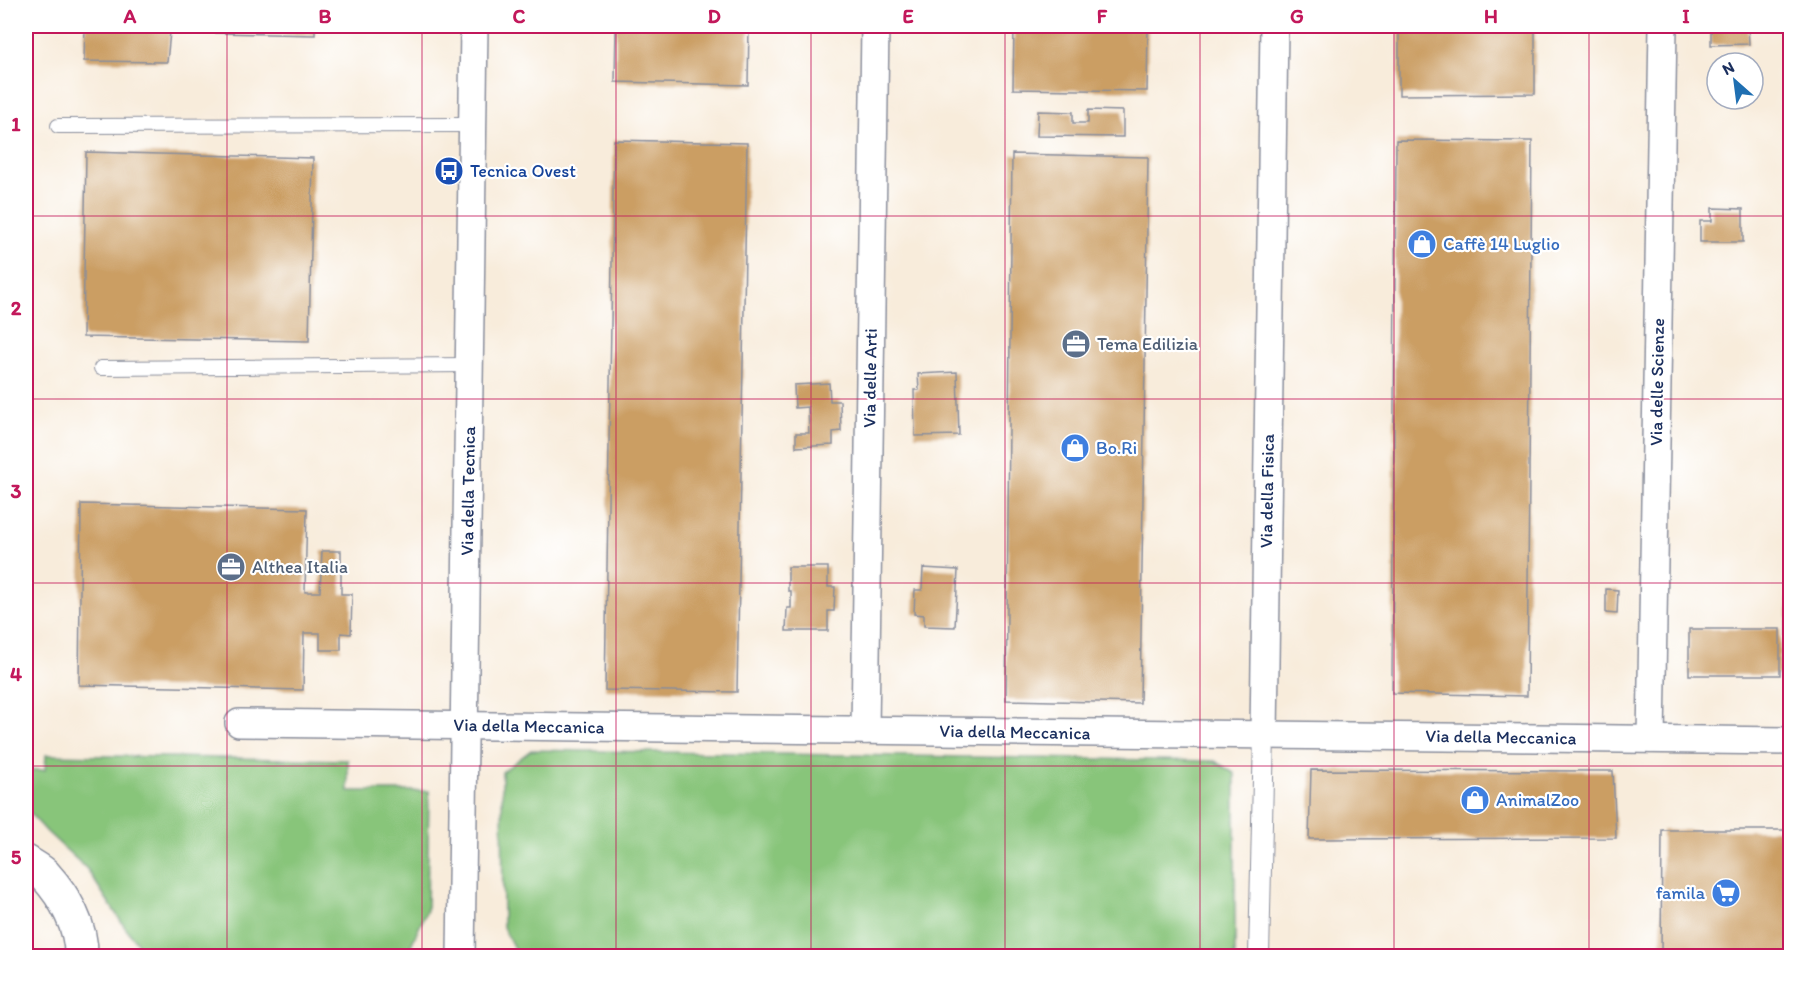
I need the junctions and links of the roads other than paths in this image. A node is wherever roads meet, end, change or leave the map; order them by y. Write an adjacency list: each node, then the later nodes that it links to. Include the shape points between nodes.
1 (474, 26): 5 (street, Via della Tecnica)
2 (875, 26): 11 (street, Via delle Arti)
3 (1274, 26): 12 (street, Via della Fisica)
4 (1663, 26): 13 (street, Via delle Scienze)
5 (473, 125): 6 (lane); 7 (street, Via della Tecnica)
6 (58, 126)
7 (470, 365): 8 (lane); 10 (street, Via della Tecnica)
8 (101, 368)
9 (239, 723): 10 (street, Via della Meccanica)
10 (465, 725): 11 (street, Via della Meccanica); 17 (street, Via della Tecnica)
11 (865, 730): 12 (street, Via della Meccanica)
12 (1264, 734): 13 (street, Via della Meccanica); 18 (street, Via della Fisica)
13 (1651, 739): 14 (street, Via della Meccanica)
14 (1791, 741)
15 (26, 862): 16 (street, via 44,874 70,907)
16 (85, 953)
17 (461, 957)
18 (1259, 957)

